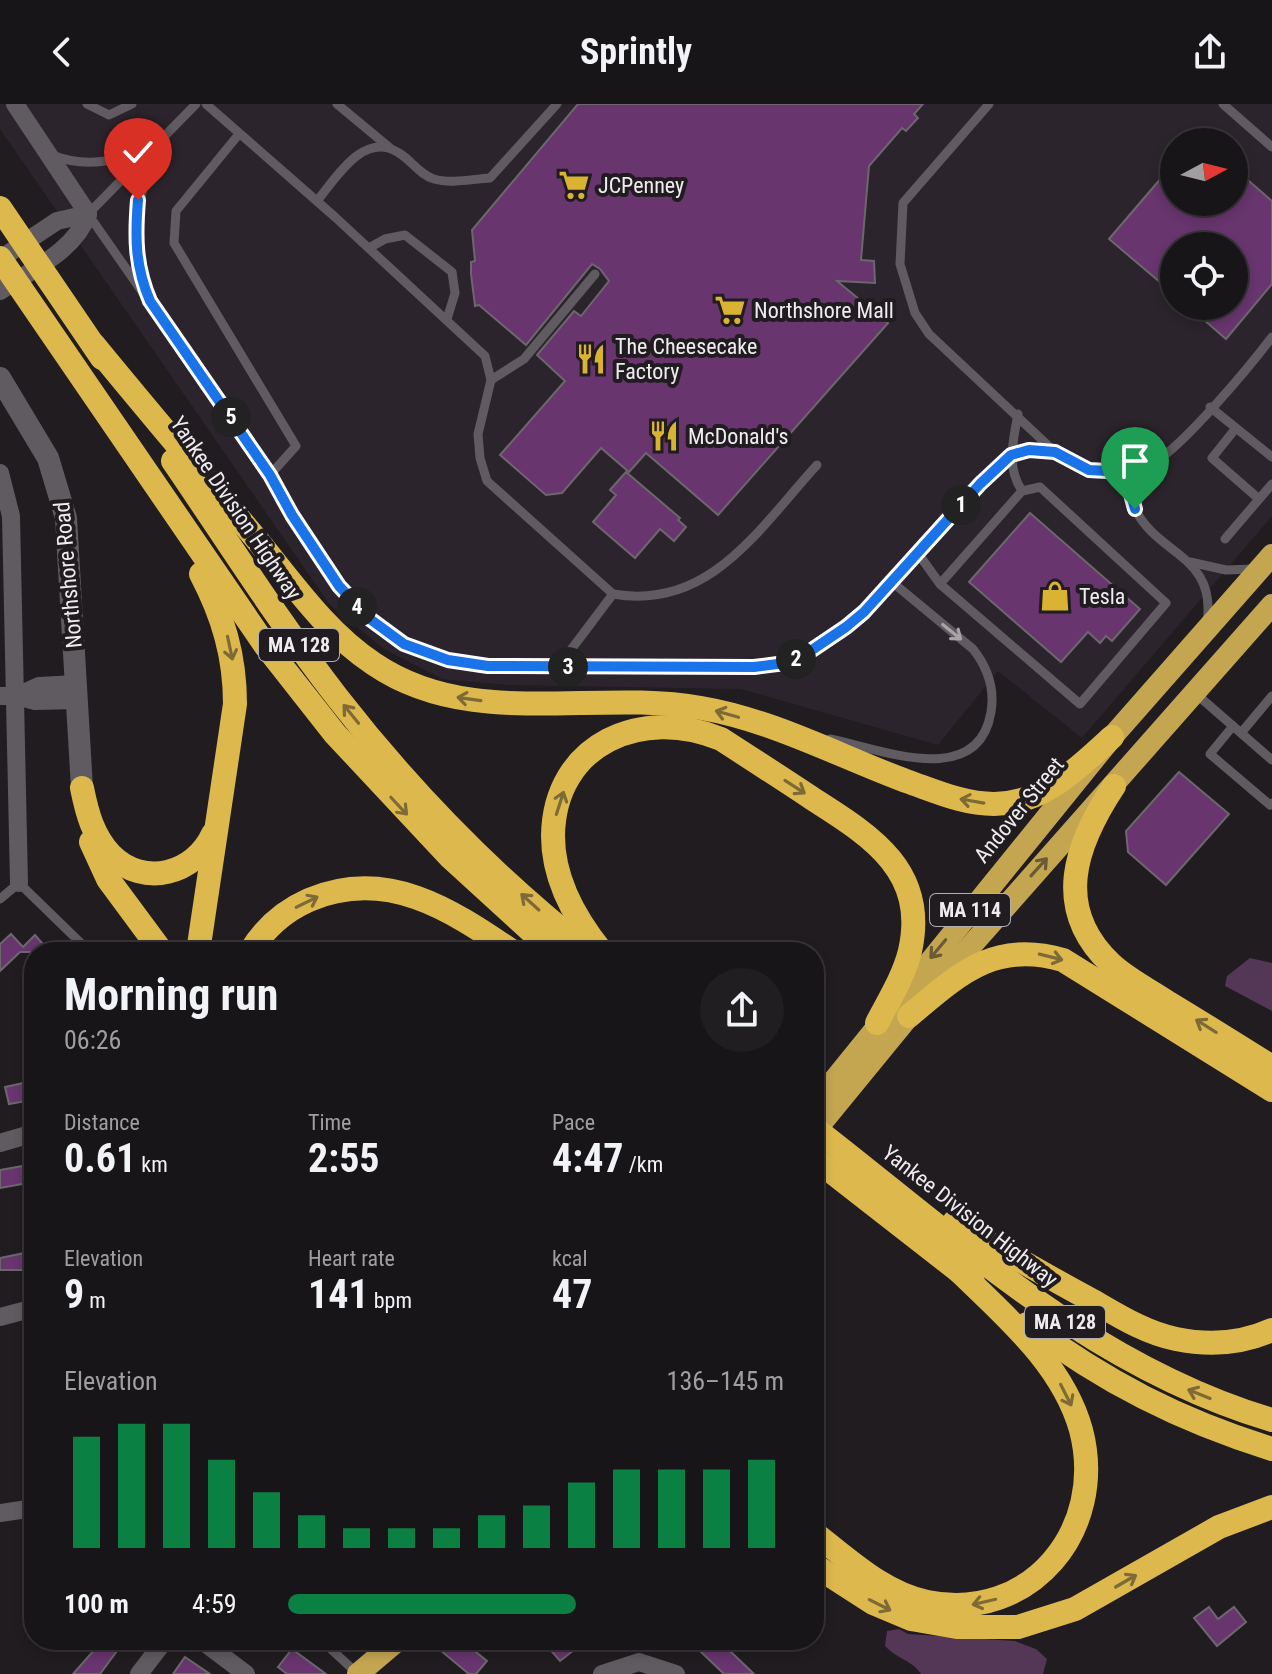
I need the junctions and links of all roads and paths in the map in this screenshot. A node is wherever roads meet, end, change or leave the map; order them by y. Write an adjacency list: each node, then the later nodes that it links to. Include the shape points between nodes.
1 (15, 104): 14 (street)
2 (87, 104): 3 (lane, via 109,115)
3 (132, 104)
4 (196, 104): 11 (lane)
5 (206, 104): 10 (lane)
6 (337, 104): 13 (lane)
7 (557, 104): 13 (lane, via 490,178 435,180)
8 (989, 104): 29 (lane, via 903,203 900,264 915,313 929,334)
9 (1223, 104): 12 (lane)
10 (239, 134): 15 (lane); 37 (lane, via 176,211 174,243 296,446)
11 (160, 142): 14 (lane, via 108,162 64,160); 16 (lane); 22 (lane, via 138,200 136,228 135,252)
12 (1272, 147)
13 (390, 148): 15 (lane, via 363,151)
14 (48, 153): 16 (street)
15 (317, 201): 18 (lane)
16 (88, 214): 19 (street, via 57,221); 21 (street, via 70,244); 22 (lane)
17 (5, 215): 25 (highway, Yankee Division Highway / MA 128)
18 (369, 248): 23 (lane); 23 (lane, via 405,235 452,272 455,293)
19 (0, 258): 31 (highway, MA 128)
20 (595, 274): 27 (lane, via 524,359)
21 (0, 291)
22 (150, 301): 37 (lane)
23 (447, 319): 27 (lane, via 485,356)
24 (1272, 337): 28 (lane)
25 (94, 345): 57 (highway, one-way to 25, via 676,705 472,701 394,676 322,618); 73 (highway, Yankee Division Highway / MA 128, one-way to 25, via 488,864 373,742 302,650)
26 (0, 378): 53 (street, Northshore Road, via 40,441 62,496)
27 (491, 380): 49 (lane, via 478,434 487,481)
28 (1210, 407): 30 (lane); 36 (lane, via 1176,445)
29 (1018, 414): 32 (lane); 33 (lane)
30 (1236, 428): 34 (lane); 41 (lane, via 1212,458)
31 (118, 430): 64 (highway, one-way to 64, via 197,566 225,627 235,704); 72 (highway, MA 128, one-way to 72, via 265,645 335,734 451,858)
32 (1055, 452): 33 (lane); 36 (lane, via 1089,470)
33 (1011, 455): 40 (lane, via 1013,476); 43 (lane)
34 (1272, 457)
35 (817, 465): 49 (lane, via 731,559 696,585 637,598)
36 (1125, 472): 45 (lane, via 1135,509)
37 (270, 475): 52 (lane, via 339,586 385,632 448,660)
38 (1, 480): 46 (street, via 11,516)
39 (1272, 484): 41 (lane)
40 (1022, 491): 48 (lane); 48 (lane, via 1040,487 1166,603 1080,704)
41 (1259, 499): 42 (lane)
42 (1225, 539)
43 (917, 552): 47 (lane); 48 (lane)
44 (1267, 561): 45 (lane, via 1238,571); 51 (highway, Andover Street / MA 114)
45 (1190, 562): 51 (lane, via 1206,590)
46 (6, 573): 55 (street)
47 (892, 582): 52 (lane, via 829,640 785,663); 57 (lane, one-way to 57, via 982,661 993,702 978,740 956,756 928,760)
48 (940, 584)
49 (613, 594): 52 (lane)
50 (1272, 605): 54 (highway, Andover Street / MA 114)
51 (1204, 633): 59 (highway, Andover Street / MA 114)
52 (558, 667)
53 (76, 692): 55 (street, via 39,686); 62 (street, Northshore Road)
54 (1195, 693): 58 (lane); 61 (highway, Andover Street / MA 114)
55 (8, 696): 65 (street)
56 (1272, 696): 58 (lane)
57 (775, 729): 59 (highway, one-way to 57, via 1058,784 1013,803 992,804 938,793)
58 (1237, 730): 60 (lane); 63 (lane, via 1210,754)
59 (1112, 737): 76 (highway, Andover Street / MA 114, one-way to 76)
60 (1272, 760)
61 (1114, 786): 75 (highway, Andover Street / MA 114, one-way to 61); 77 (highway, one-way to 61, via 1113,966 1086,932 1074,889 1076,867 1093,817)
62 (82, 788): 64 (highway, via 89,821 112,857 141,870 170,873 186,868 199,858); 68 (highway, via 98,860)
63 (1272, 803)
64 (220, 817): 69 (highway)
65 (19, 883): 66 (lane); 67 (lane)
66 (0, 899)
67 (80, 942)
68 (155, 942)
69 (200, 942)
70 (256, 942): 71 (highway, one-way to 71, via 300,904 326,893 372,887 395,889 439,905)
71 (497, 942)
72 (543, 942)
73 (578, 942)
74 (595, 942): 76 (highway, one-way to 76, via 559,876 553,835 562,793 584,759 613,738 646,726 694,729 721,739 866,833 898,867 907,888 913,932 905,965)
75 (909, 1016): 78 (highway, one-way to 78, via 985,962 1004,954 1043,954 1063,960); 79 (highway, Andover Street / MA 114)
76 (877, 1023): 79 (highway, Andover Street / MA 114)
77 (1272, 1067)
78 (1272, 1090)
79 (837, 1092): 80 (highway, Andover Street / MA 114); 81 (highway, Andover Street / MA 114)
80 (824, 1099)
81 (824, 1113)
82 (24, 1136): 84 (street)
83 (824, 1137): 86 (highway, Yankee Division Highway / MA 128)
84 (0, 1143)
85 (824, 1166): 87 (highway, MA 128)
86 (883, 1181): 90 (highway, via 1151,1331 1220,1343); 91 (highway, Yankee Division Highway / MA 128, one-way to 86, via 1183,1387 1085,1335)
87 (961, 1273): 92 (highway, MA 128, via 1069,1356 1116,1385 1218,1432); 96 (highway, one-way to 96, via 1043,1357 1074,1412 1087,1477 1070,1538 1050,1565 1020,1589 965,1606 925,1602 890,1589)
88 (24, 1311): 89 (street)
89 (0, 1317)
90 (1272, 1330)
91 (1272, 1420)
92 (1272, 1449)
93 (1272, 1507): 97 (highway, one-way to 93, via 873,1603 911,1619 957,1627 1018,1627 1075,1609 1219,1527)
94 (24, 1509): 95 (street)
95 (0, 1513)
96 (824, 1540)
97 (824, 1571)
98 (157, 1650): 103 (street)
99 (214, 1650): 104 (street)
100 (334, 1650): 105 (lane)
101 (370, 1650): 105 (highway)
102 (386, 1650): 105 (highway)
103 (139, 1674)
104 (246, 1674)
105 (358, 1674)
106 (602, 1674): 107 (street, via 639,1662)
107 (676, 1674)

